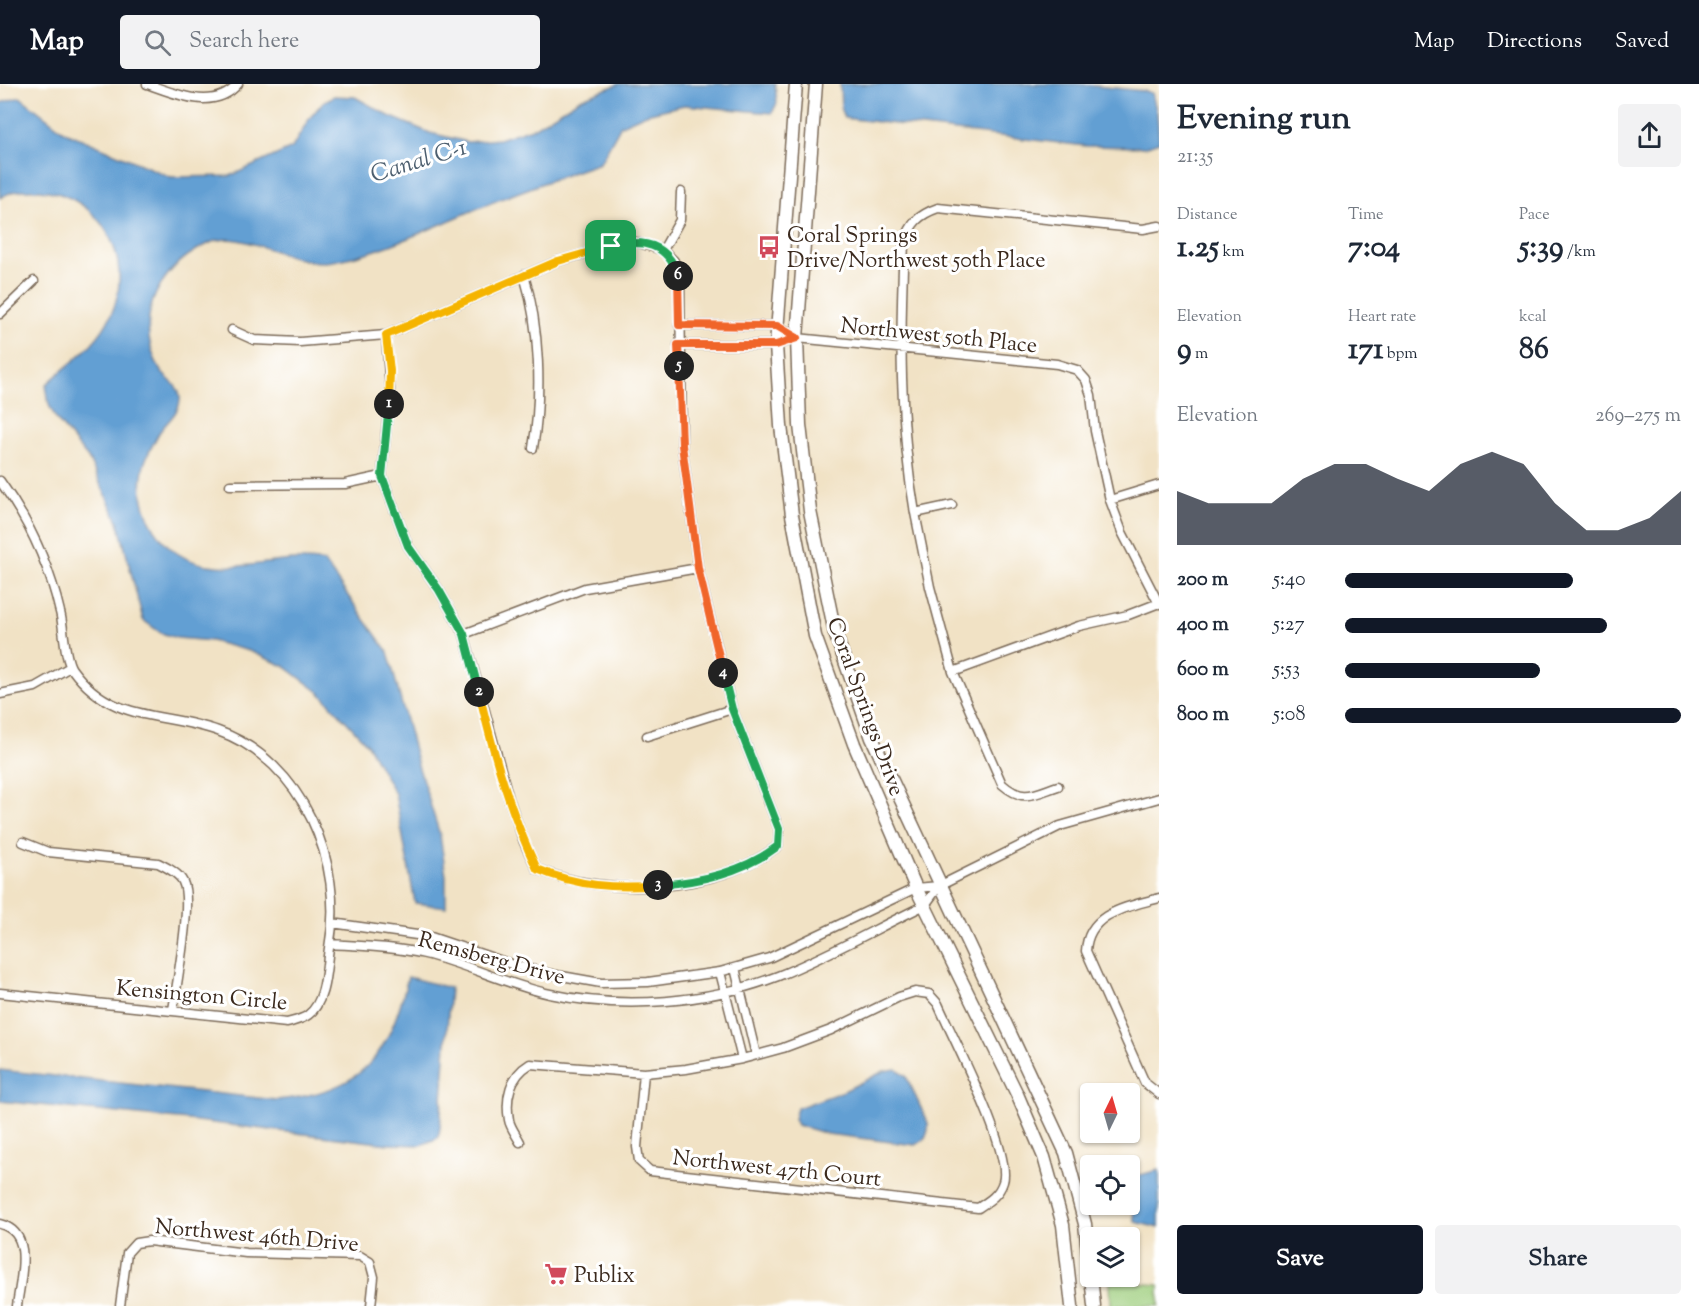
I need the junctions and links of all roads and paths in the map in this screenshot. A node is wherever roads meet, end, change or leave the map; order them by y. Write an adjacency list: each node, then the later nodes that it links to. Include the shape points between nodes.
1 (147, 84): 2 (street, via 202,101 230,93)
2 (238, 84)
3 (796, 84): 12 (main road, Coral Springs Drive)
4 (816, 84): 15 (main road, Coral Springs Drive)
5 (681, 192): 7 (street, via 680,220)
6 (1159, 226): 18 (street, via 1143,229 938,208 920,215 909,227 904,243)
7 (663, 250): 8 (street, via 633,241 558,261); 11 (street, via 674,261 680,282)
8 (524, 275): 14 (street); 19 (street, via 534,310 538,419)
9 (34, 280): 10 (street)
10 (0, 314)
11 (679, 325): 12 (street); 16 (street)
12 (777, 326): 15 (street, Northwest 50th Place); 17 (main road, Coral Springs Drive)
13 (232, 330): 14 (street, via 254,340 300,342)
14 (386, 335): 20 (street, via 390,380)
15 (797, 338): 17 (street, Northwest 50th Place); 18 (street, Northwest 50th Place); 38 (main road, Coral Springs Drive, via 800,425 810,512 835,633 872,738)
16 (678, 345): 17 (street, Northwest 50th Place); 27 (street, via 682,445)
17 (776, 345): 39 (main road, Coral Springs Drive, via 792,515 815,636 854,744)
18 (900, 347): 24 (street, Northwest 50th Place, via 1057,364 1077,370 1091,395); 26 (street, via 907,467)
19 (533, 448)
20 (382, 476): 22 (street, via 345,484); 29 (street, via 408,546)
21 (0, 481): 30 (street, via 25,515 45,561)
22 (230, 485)
23 (1159, 485): 24 (street)
24 (1110, 500): 28 (street)
25 (952, 505): 26 (street)
26 (915, 513): 31 (street)
27 (698, 568): 29 (street, via 585,588); 33 (street)
28 (1159, 603): 31 (street, via 1079,626)
29 (464, 634): 33 (street, via 524,842 537,869 562,879 595,886 682,883 726,872 762,858 778,846 779,829)
30 (70, 667): 32 (street, via 35,687); 42 (street, Kensington Circle, via 90,689 114,706 220,731 255,750 287,779 309,813 324,848 332,891)
31 (953, 672): 35 (street, via 1002,784 1013,794 1027,797)
32 (0, 694)
33 (732, 709): 34 (street)
34 (647, 736)
35 (1058, 786)
36 (1159, 798): 38 (street, Remsberg Drive, via 1060,826)
37 (23, 842): 49 (street, via 48,852 158,863 183,881 187,900)
38 (939, 886): 39 (street, Remsberg Drive); 41 (street, Remsberg Drive); 56 (main road, Coral Springs Drive, via 1066,1153)
39 (916, 888): 41 (main road, Coral Springs Drive); 44 (street, Remsberg Drive, via 769,958)
40 (1159, 897): 53 (street, via 1119,910 1095,924 1086,936 1086,951 1145,1083)
41 (925, 905): 46 (street, Remsberg Drive, via 778,976); 58 (main road, Coral Springs Drive, via 1044,1156 1064,1225)
42 (332, 923): 43 (street, Kensington Circle); 45 (street, Remsberg Drive, via 431,937 517,966 601,983 648,982)
43 (330, 944): 47 (street, Remsberg Drive, via 426,954 510,984 600,1001 648,1001); 49 (street, Kensington Circle, via 320,1003 308,1016 287,1023)
44 (735, 968): 45 (street, Remsberg Drive); 46 (street)
45 (720, 972): 47 (street)
46 (740, 988): 47 (street, Remsberg Drive); 50 (street)
47 (725, 992): 51 (street)
48 (0, 993): 49 (street, Kensington Circle)
49 (173, 1011)
50 (756, 1055): 51 (street); 52 (street, Northwest 47th Court, via 831,1030 898,997 915,992 929,994 938,1004 996,1136 1004,1170 998,1193 978,1208 650,1171 639,1161 637,1147)
51 (742, 1059): 52 (street)
52 (644, 1073): 54 (street, via 530,1065 520,1070 511,1081 509,1121)
53 (1157, 1094)
54 (520, 1142)
55 (0, 1224): 60 (street, via 19,1235 23,1249)
56 (1085, 1227)
57 (1080, 1252): 58 (main road)
58 (1067, 1253): 63 (main road, Coral Springs Drive)
59 (1092, 1287): 64 (main road)
60 (17, 1306)
61 (120, 1306): 62 (street, Northwest 46th Drive, via 127,1253 136,1243 149,1242 305,1256 360,1256 370,1262 374,1277)
62 (370, 1306)
63 (1072, 1306)
64 (1094, 1306)

